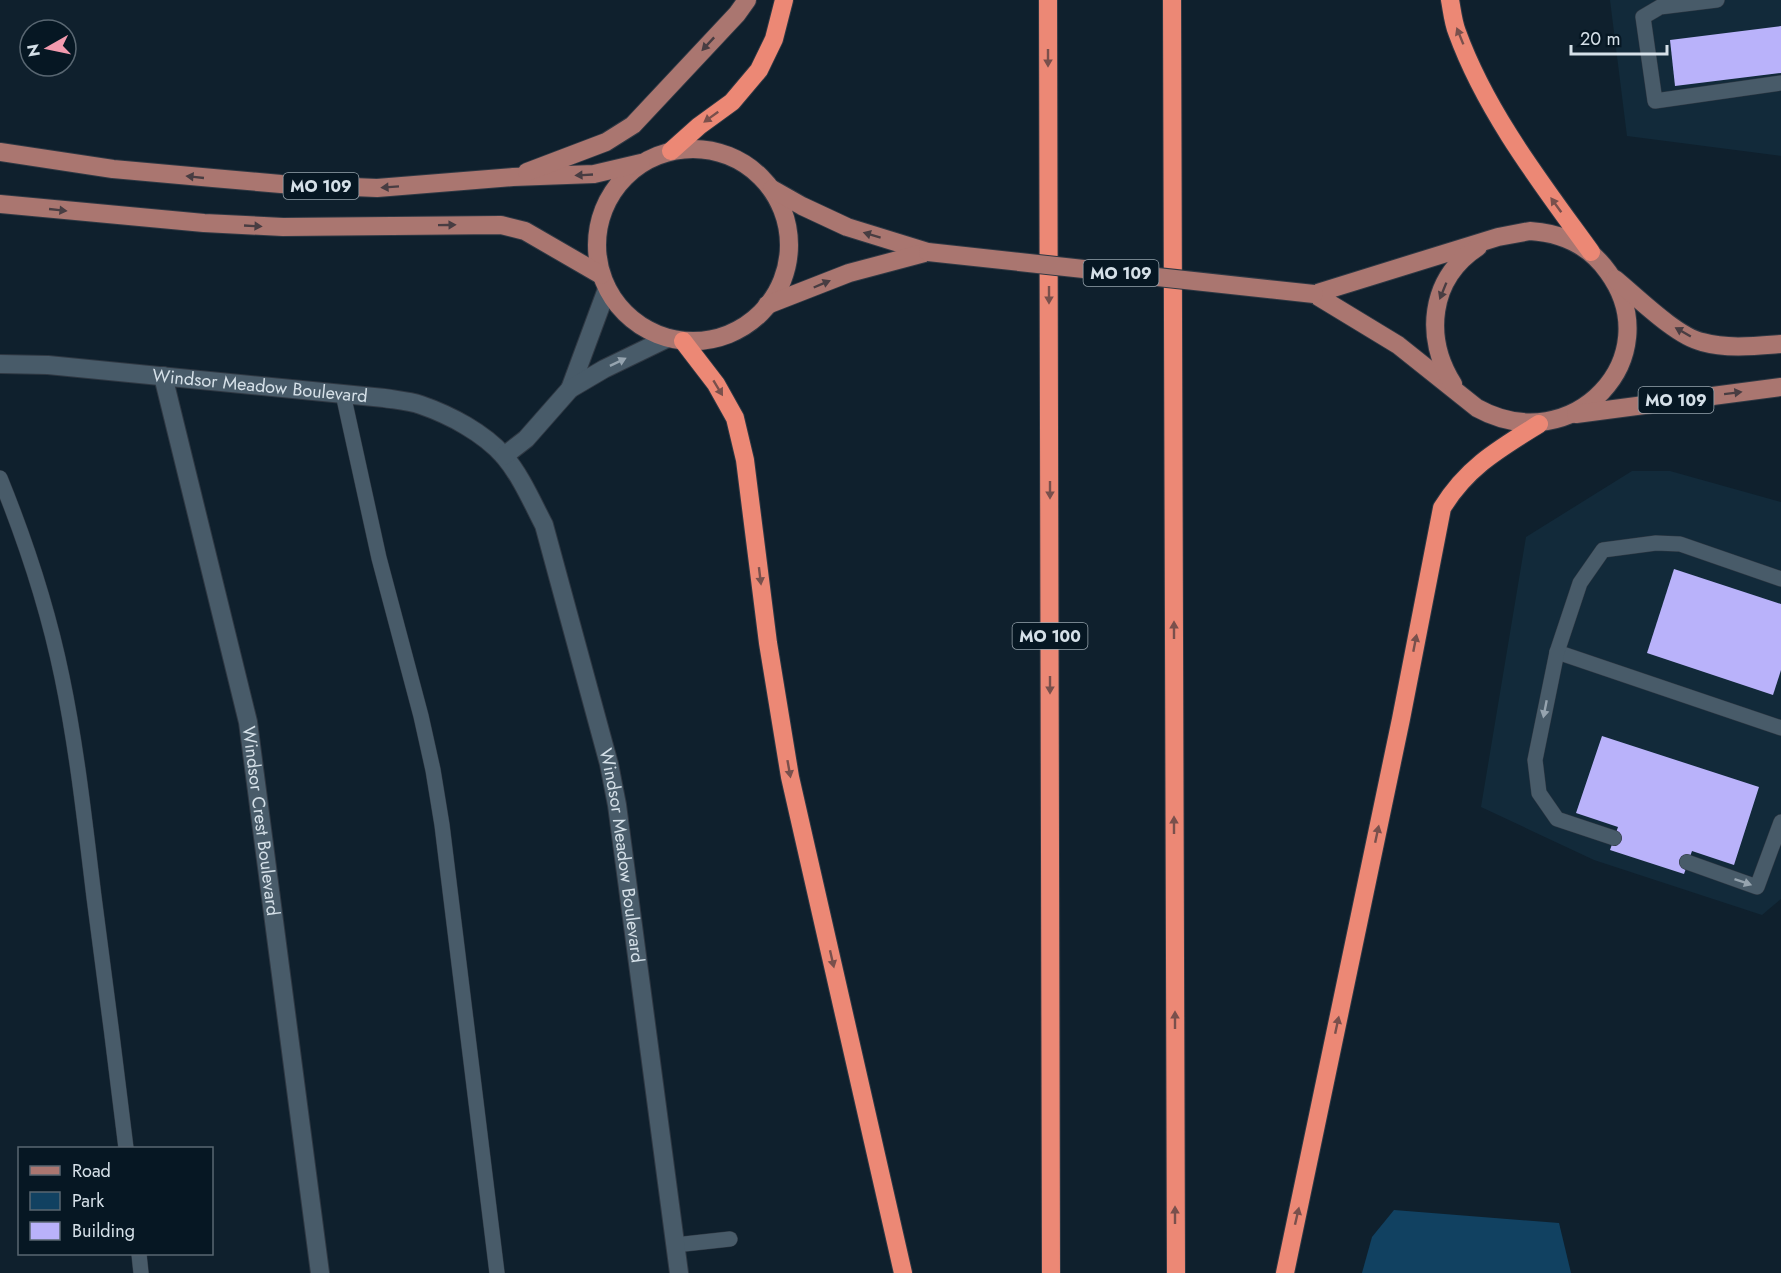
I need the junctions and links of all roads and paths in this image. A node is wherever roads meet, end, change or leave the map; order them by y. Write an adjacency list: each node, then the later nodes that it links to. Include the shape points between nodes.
1 (747, 0): 12 (main road, one-way to 12, via 633,125 606,142)
2 (784, 0): 9 (highway, one-way to 9, via 774,39 759,70 732,102)
3 (1048, 0): 49 (highway, MO 100, one-way to 49)
4 (1172, 0): 50 (highway, one-way to 4)
5 (1450, 0): 17 (highway, one-way to 5, via 1487,98 1456,30)
6 (1717, 0): 7 (lane)
7 (1660, 3): 8 (lane, via 1642,17 1655,101)
8 (1781, 83)
9 (671, 151): 11 (main road, MO 109); 13 (main road, MO 109, via 702,149 733,157)
10 (0, 152): 12 (main road, MO 109, one-way to 10, via 377,188 281,184 113,169)
11 (641, 163): 12 (main road, MO 109, one-way to 12, via 594,174); 19 (main road, via 618,184 602,212 596,243)
12 (513, 177)
13 (770, 187): 16 (main road, MO 109, one-way to 13, via 847,227); 21 (main road, via 784,215 789,247 783,278)
14 (0, 204): 19 (main road, MO 109, one-way to 19, via 283,227 501,225 525,231)
15 (1498, 237): 17 (main road, MO 109, via 1546,232); 20 (main road, MO 109); 29 (main road, one-way to 29, via 1458,264 1436,308 1439,356 1445,372)
16 (928, 252): 20 (main road, MO 109, bridge); 21 (main road, MO 109, one-way to 16, via 849,273)
17 (1591, 252): 18 (main road, MO 109)
18 (1612, 277): 23 (main road, MO 109, one-way to 18, via 1740,347 1700,342 1669,324); 30 (main road, via 1620,291 1627,323 1623,355 1598,397)
19 (604, 282): 22 (main road, MO 109, via 616,303 638,325); 27 (street)
20 (1314, 294): 29 (main road, MO 109, via 1398,345)
21 (767, 305): 22 (main road, MO 109, via 757,317 730,334 715,339)
22 (675, 340): 27 (street, one-way to 22, via 604,369); 48 (highway, one-way to 48, via 716,384 735,418 746,459 768,644 790,777)
23 (1781, 344)
24 (0, 364): 25 (street, Windsor Meadow Boulevard)
25 (162, 376): 28 (street, Windsor Meadow Boulevard); 45 (street, Windsor Crest Boulevard, via 248,722)
26 (1781, 387): 30 (main road, MO 109, one-way to 26)
27 (570, 389): 32 (street, via 526,439)
28 (343, 394): 32 (street, Windsor Meadow Boulevard, via 420,405 457,421); 46 (lane, via 379,558 433,771)
29 (1464, 398): 31 (main road, MO 109, via 1492,416)
30 (1571, 415): 31 (main road, MO 109)
31 (1539, 423): 51 (highway, one-way to 31, via 1442,508 1454,487 1487,457)
32 (504, 456): 42 (street, Windsor Meadow Boulevard, via 544,525 609,764)
33 (0, 478): 40 (lane, via 42,600 63,685 85,823)
34 (1781, 579): 35 (lane, via 1680,544 1603,550 1580,583)
35 (1557, 652): 36 (lane); 38 (lane, one-way to 38, via 1535,760 1539,793 1557,819)
36 (1781, 728)
37 (1781, 822): 39 (lane, one-way to 37, via 1757,887)
38 (1614, 838)
39 (1688, 862)
40 (126, 1147)
41 (730, 1239): 42 (lane)
42 (675, 1245): 47 (street, Windsor Meadow Boulevard)
43 (139, 1255): 44 (lane)
44 (141, 1273)
45 (320, 1273)
46 (497, 1273)
47 (679, 1273)
48 (903, 1273)
49 (1051, 1273)
50 (1176, 1273)
51 (1285, 1273)

